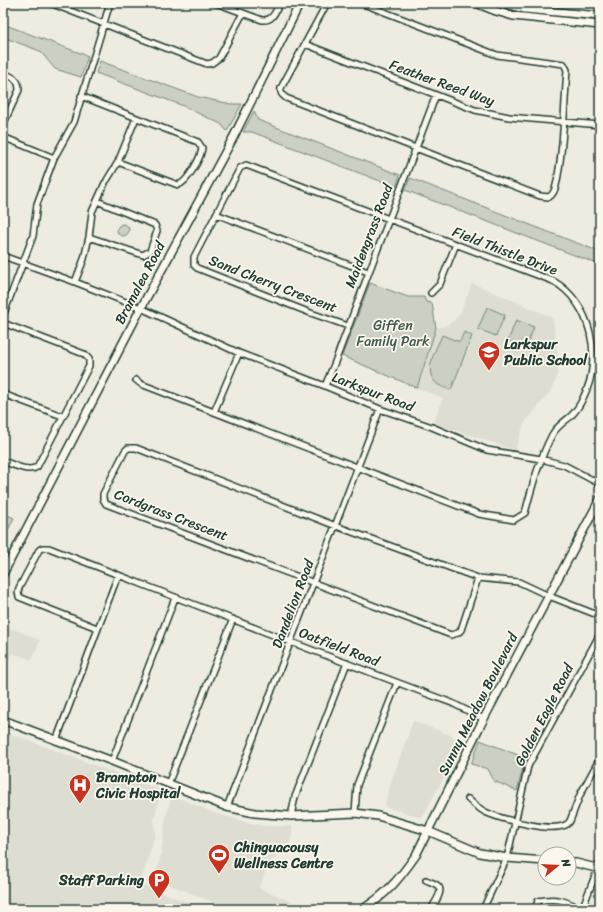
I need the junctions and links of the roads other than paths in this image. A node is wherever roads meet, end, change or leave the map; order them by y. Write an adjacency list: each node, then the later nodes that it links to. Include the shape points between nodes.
1 (50, 3): 12 (street)
2 (110, 3): 12 (street)
3 (216, 3): 10 (street)
4 (280, 3): 10 (street, via 273,17 267,20)
5 (300, 3): 36 (street, Bramalea Road, via 233,138)
6 (327, 3): 14 (street)
7 (361, 3): 19 (street, via 497,54 564,64 567,70)
8 (476, 3): 13 (street, via 514,16)
9 (503, 3): 11 (street, via 525,9)
10 (243, 13): 12 (street, via 218,58 207,64)
11 (600, 16)
12 (103, 24): 17 (street)
13 (600, 25)
14 (305, 44): 16 (street, Feather Reed Way); 23 (street, via 281,88 280,91 286,98)
15 (3, 74): 20 (street, via 17,80 19,84 19,90)
16 (436, 95): 19 (street, Feather Reed Way, via 475,110 509,117); 23 (street, Maidengrass Road)
17 (81, 96): 18 (street); 24 (street, via 74,122)
18 (136, 118): 25 (street); 25 (street, via 198,142 202,148 201,153 186,180 178,185)
19 (563, 122): 21 (street, Feather Reed Way); 23 (street, via 557,182 553,194 545,198)
20 (3, 125)
21 (600, 125)
22 (3, 137): 24 (street)
23 (416, 148): 28 (street, Maidengrass Road)
24 (54, 158): 32 (street, via 37,204 32,236)
25 (118, 162): 26 (street)
26 (96, 201): 29 (street); 29 (street, via 155,224 157,232 150,251 143,255)
27 (216, 214): 28 (street, Sand Cherry Crescent, via 240,168 246,165); 33 (street); 39 (street, Sand Cherry Crescent, via 194,257 194,265 197,268)
28 (389, 218): 30 (street, Field Thistle Drive); 33 (street, Maidengrass Road)
29 (89, 237): 34 (street)
30 (456, 244): 35 (street, via 440,284); 47 (street, Field Thistle Drive, via 561,286 569,293 590,328 593,346 590,382 572,415 552,434)
31 (3, 256): 32 (street, Larkspur Road)
32 (23, 264): 34 (street, Larkspur Road); 37 (street)
33 (368, 272): 39 (street, Maidengrass Road)
34 (75, 282): 36 (street, Larkspur Road)
35 (431, 293)
36 (141, 308): 40 (street, Larkspur Road); 53 (street, Bramalea Road)
37 (3, 316)
38 (3, 323): 46 (street, via 84,354 89,359 89,366)
39 (348, 326): 42 (street, Maidengrass Road)
40 (239, 353): 42 (street, Larkspur Road); 45 (street)
41 (136, 380): 45 (street, Field Thistle Drive)
42 (324, 386): 44 (street, Larkspur Road)
43 (3, 394): 46 (street)
44 (380, 409): 47 (street, Larkspur Road, via 487,450); 49 (street, Dandelion Road)
45 (214, 412): 49 (street, Field Thistle Drive)
46 (62, 416): 48 (street, via 37,467 27,470)
47 (540, 459): 49 (street, Field Thistle Drive, via 524,513 514,520 479,514); 50 (street, Larkspur Road, via 564,465)
48 (3, 461)
49 (357, 467): 52 (street, Dandelion Road)
50 (600, 484)
51 (600, 499): 57 (street, Sunny Meadow Boulevard)
52 (336, 526): 55 (street); 56 (street, Dandelion Road); 56 (street, Cordgrass Crescent, via 136,448 125,450 103,494 106,504)
53 (3, 574)
54 (118, 575): 58 (street, Oatfield Road); 61 (street); 61 (street, Oatfield Road, via 46,547 39,550 18,590 21,599)
55 (478, 578): 56 (street, via 461,630 451,635); 57 (street, via 519,582)
56 (314, 583): 63 (street, Dandelion Road)
57 (549, 596): 59 (street); 66 (street, Sunny Meadow Boulevard)
58 (175, 598): 60 (street, Oatfield Road); 70 (street)
59 (600, 616)
60 (233, 619): 63 (street, Oatfield Road); 71 (street)
61 (97, 628): 68 (street)
62 (600, 634): 76 (street, Golden Eagle Road, via 528,766)
63 (291, 642): 64 (street, Oatfield Road); 73 (street, Dandelion Road)
64 (347, 663): 65 (street, Oatfield Road); 75 (street, via 295,797)
65 (397, 683): 66 (street, Oatfield Road, via 452,703); 74 (street, via 357,785)
66 (484, 719): 77 (street, Sunny Meadow Boulevard)
67 (3, 720): 68 (street)
68 (56, 741): 70 (street)
69 (600, 758): 76 (street, via 568,824 542,827)
70 (112, 761): 71 (street)
71 (168, 784): 73 (street)
72 (468, 798): 76 (street, via 475,806 486,812)
73 (227, 807): 75 (street, via 255,813)
74 (355, 813): 75 (street); 77 (street, via 378,816)
75 (291, 816)
76 (516, 822): 78 (street, Golden Eagle Road)
77 (428, 831): 78 (street, via 480,853); 83 (street, Sunny Meadow Boulevard, via 403,874 391,888)
78 (507, 858): 79 (street); 85 (street, Golden Eagle Road)
79 (537, 860)
80 (577, 864): 81 (street)
81 (599, 867): 87 (street)
82 (426, 880): 84 (street, via 440,888)
83 (363, 909)
84 (431, 909)
85 (483, 909)
86 (535, 909): 87 (street, via 538,901 550,898)
87 (582, 909)

